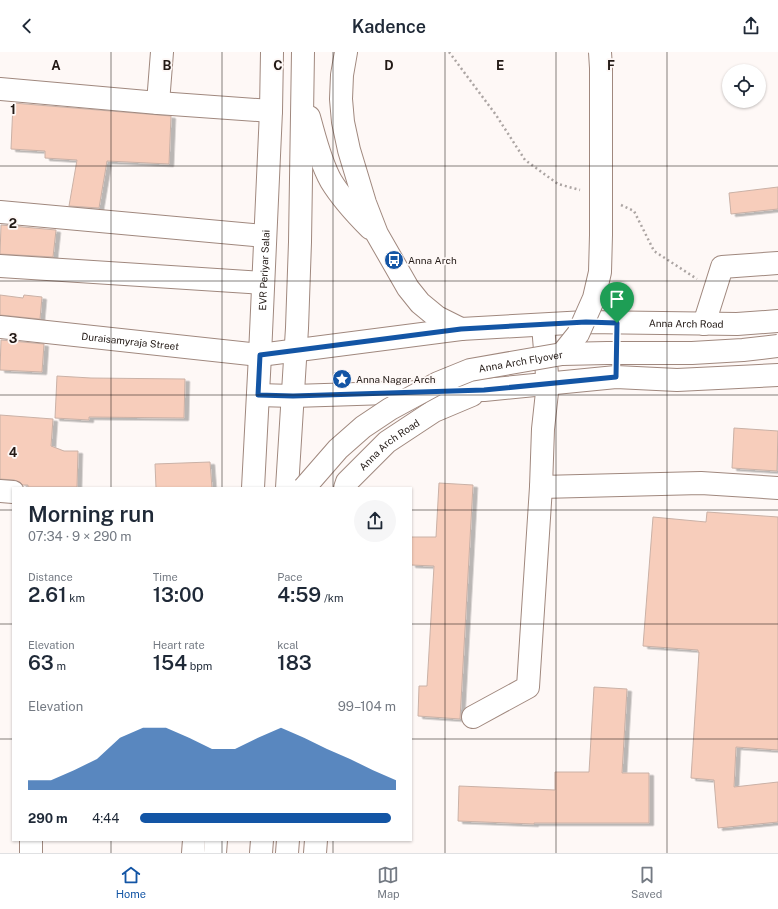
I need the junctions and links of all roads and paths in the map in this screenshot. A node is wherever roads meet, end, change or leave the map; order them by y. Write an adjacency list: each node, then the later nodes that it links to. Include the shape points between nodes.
1 (162, 52): 9 (main road)
2 (272, 52): 10 (main road, EVR Periyar Salai)
3 (304, 52): 8 (main road)
4 (346, 52): 14 (main road, via 340,99 343,122 365,203)
5 (449, 52): 11 (path, via 496,115 525,160 558,184)
6 (600, 52): 28 (main road, bridge, via 600,272 591,306 578,334)
7 (0, 89): 9 (main road)
8 (303, 99): 14 (main road, via 331,181 353,211); 27 (main road)
9 (158, 103): 10 (main road)
10 (271, 111): 15 (main road, EVR Periyar Salai)
11 (582, 190)
12 (615, 203): 19 (path, via 634,211 654,251)
13 (0, 212): 15 (main road)
14 (377, 234): 25 (main road, via 408,288 420,303 437,317)
15 (266, 236): 18 (main road, EVR Periyar Salai)
16 (778, 263): 19 (main road, via 722,267)
17 (0, 266): 18 (main road)
18 (263, 283): 29 (main road, EVR Periyar Salai)
19 (714, 290): 22 (main road)
20 (778, 321): 22 (main road, Anna Arch Road)
21 (617, 323): 22 (main road, Anna Arch Road); 23 (main road, Anna Arch Road); 31 (main road)
22 (704, 324)
23 (543, 325): 25 (main road, Anna Arch Road); 32 (main road)
24 (0, 327): 29 (main road, Duraisamyraja Street)
25 (461, 329): 27 (main road, Anna Arch Road)
26 (778, 346): 28 (main road, Anna Arch Flyover, bridge, via 692,353)
27 (296, 350): 29 (main road, Anna Arch Road); 35 (main road)
28 (562, 354): 38 (main road, Anna Arch Flyover, bridge, via 470,370 438,383 363,427)
29 (260, 355): 34 (main road, EVR Periyar Salai)
30 (778, 375): 31 (main road, Anna Arch Road, via 677,380)
31 (616, 377): 32 (main road, Anna Arch Road)
32 (548, 383): 33 (main road, Anna Arch Road); 40 (main road)
33 (484, 390): 35 (main road, Anna Arch Road); 39 (main road, Anna Arch Road, via 434,411 387,442 347,482)
34 (258, 395): 35 (main road, Anna Arch Road); 36 (main road, EVR Periyar Salai)
35 (293, 396): 37 (main road)
36 (253, 487)
37 (287, 487)
38 (305, 487)
39 (345, 487)
40 (541, 487): 41 (main road, via 701,483); 44 (main road, via 528,688)
41 (778, 488)
42 (0, 491): 43 (main road)
43 (12, 492)
44 (473, 717)
45 (31, 841): 52 (main road)
46 (194, 841): 53 (main road)
47 (216, 841): 54 (main road)
48 (227, 841): 55 (main road)
49 (262, 841): 56 (main road)
50 (288, 841): 57 (main road)
51 (316, 841): 58 (main road)
52 (31, 853)
53 (193, 853)
54 (215, 853)
55 (226, 853)
56 (261, 853)
57 (287, 853)
58 (315, 853)

